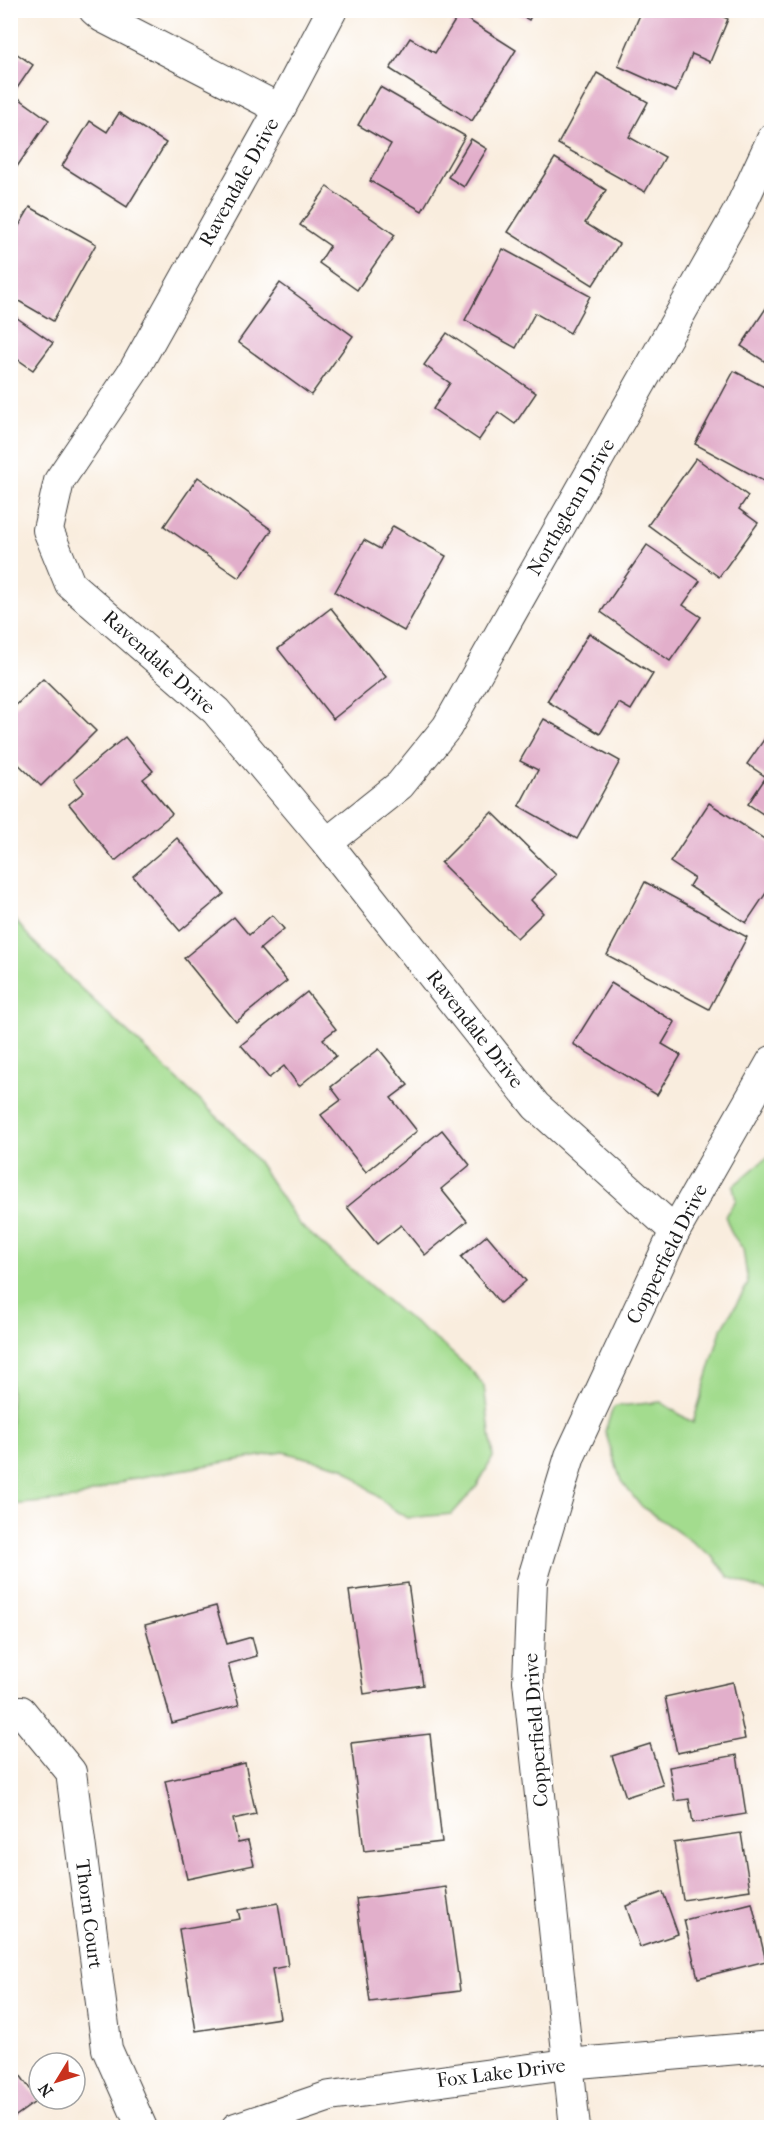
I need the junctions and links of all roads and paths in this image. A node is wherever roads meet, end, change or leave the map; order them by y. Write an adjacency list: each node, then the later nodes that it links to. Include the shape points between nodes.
1 (94, 10): 3 (street)
2 (332, 10): 3 (street, Ravendale Drive)
3 (280, 109): 5 (street, Ravendale Drive, via 134,370 59,481 48,530 70,584 216,711)
4 (771, 139): 5 (street, Northglenn Drive, via 740,208 447,726 400,784)
5 (327, 843): 7 (street, Ravendale Drive, via 536,1106)
6 (771, 1061): 7 (street, Copperfield Drive)
7 (675, 1231): 10 (street, Copperfield Drive, via 570,1456 532,1581 528,1681)
8 (21, 1711): 11 (street, Thorn Court, via 71,1772 107,2049)
9 (771, 2046): 10 (street, Fox Lake Drive)
10 (567, 2064): 12 (street, Fox Lake Drive, via 330,2096); 13 (street, Copperfield Drive)
11 (142, 2127)
12 (236, 2127)
13 (575, 2127)

